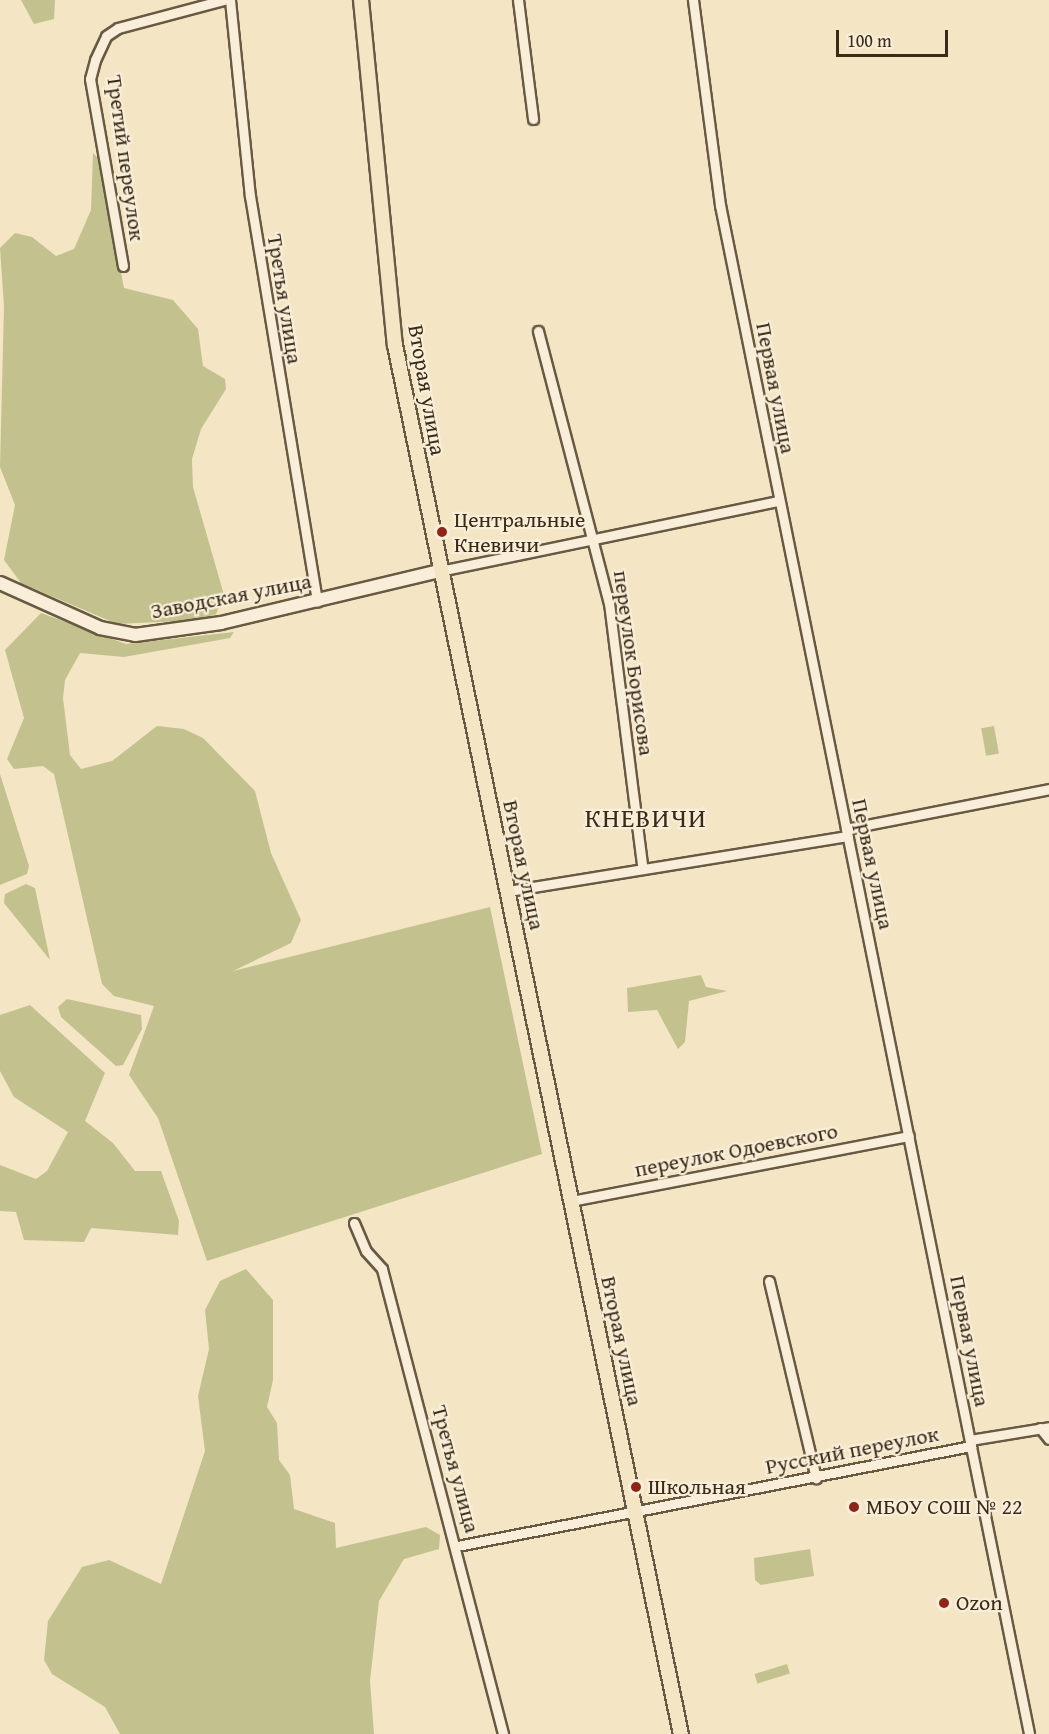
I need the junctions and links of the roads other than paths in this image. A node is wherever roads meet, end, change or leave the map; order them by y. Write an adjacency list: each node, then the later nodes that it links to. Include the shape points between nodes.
1 (223, 0): 7 (street, Третий переулок, via 118,28 106,36 95,60 90,79)
2 (230, 0): 13 (street, Третья улица, via 250,196)
3 (361, 0): 11 (main road, Вторая улица, via 396,345)
4 (518, 0): 6 (street)
5 (693, 0): 9 (street, Первая улица, via 720,205)
6 (533, 119)
7 (123, 266)
8 (538, 330): 10 (street, переулок Борисова)
9 (779, 501): 10 (street); 15 (street, Первая улица)
10 (592, 544): 11 (street); 16 (street, переулок Борисова, via 609,603)
11 (440, 571): 13 (street, Заводская улица); 17 (main road, Вторая улица)
12 (0, 583): 13 (street, Заводская улица, via 90,624 135,635 221,623)
13 (317, 601)
14 (1049, 789): 15 (street)
15 (847, 833): 16 (street, via 735,857); 18 (street, Первая улица)
16 (642, 865): 17 (street)
17 (508, 891): 19 (main road, Вторая улица)
18 (909, 1136): 19 (street, переулок Одоевского); 24 (street, Первая улица)
19 (571, 1201): 26 (main road, Вторая улица)
20 (354, 1222): 27 (street, Третья улица, via 366,1251 382,1269)
21 (769, 1281): 25 (street)
22 (1044, 1428): 23 (street); 24 (street, Русский переулок)
23 (1049, 1439)
24 (970, 1443): 25 (street, Русский переулок); 30 (street, Первая улица)
25 (816, 1478): 26 (street, Русский переулок)
26 (636, 1512): 27 (street, Русский переулок); 29 (main road, Вторая улица)
27 (457, 1546): 28 (street, Третья улица)
28 (503, 1734)
29 (681, 1734)
30 (1029, 1734)

